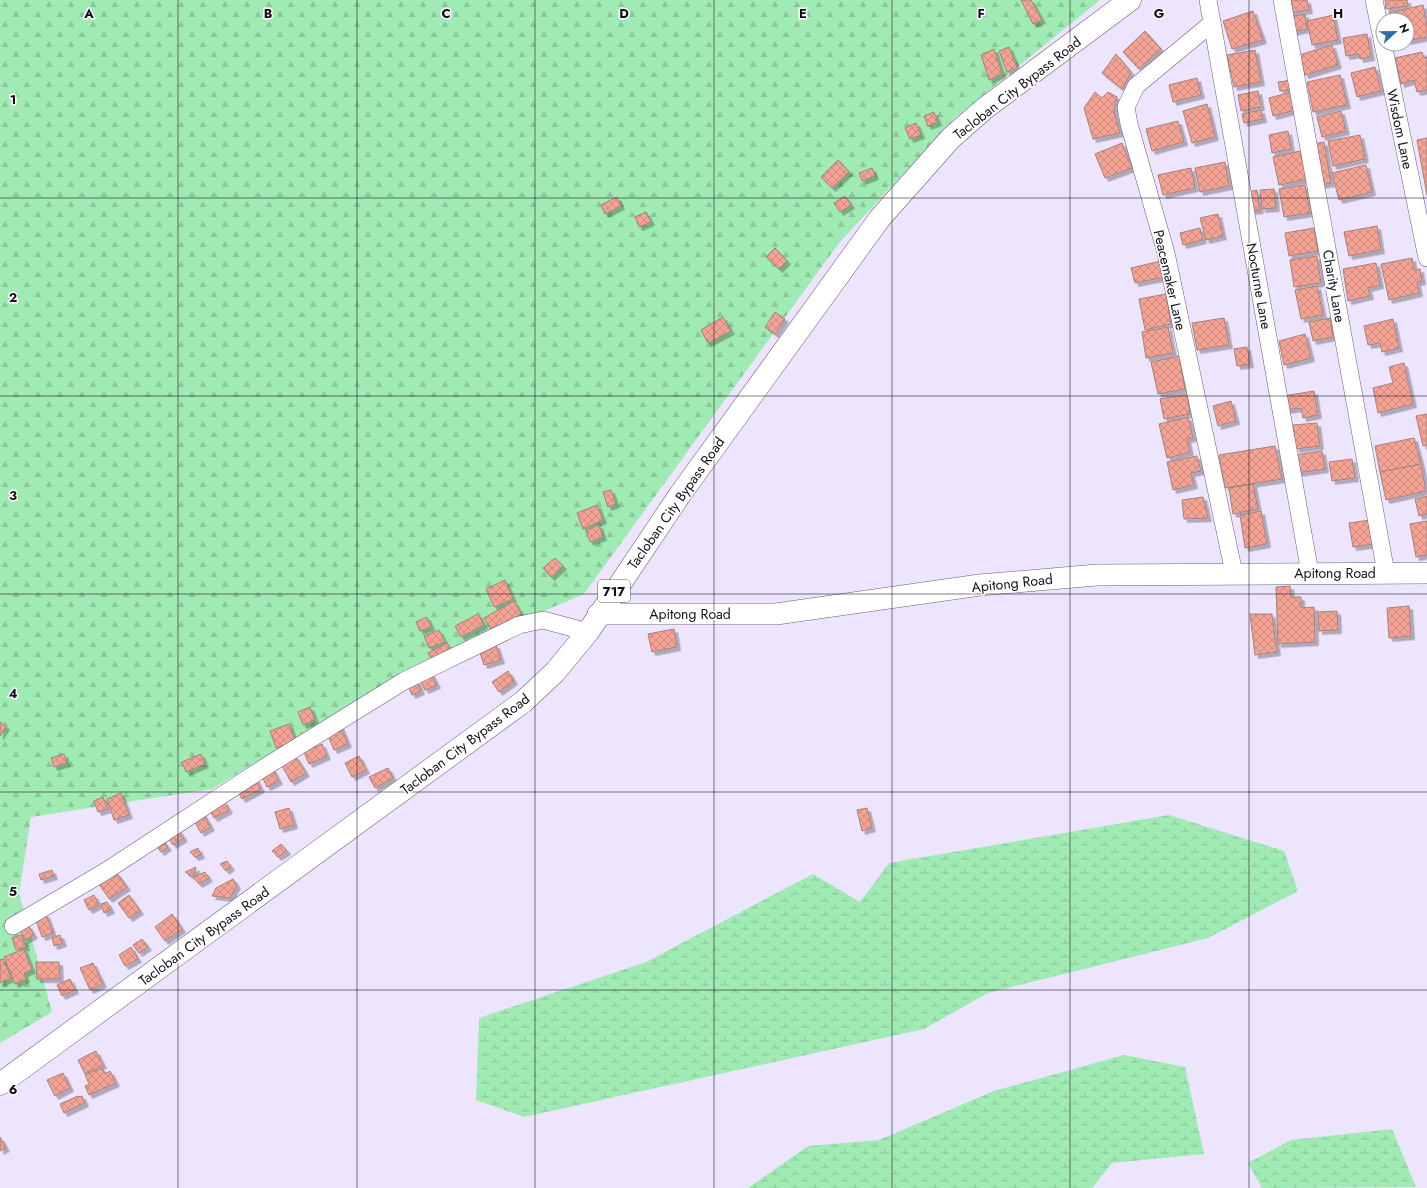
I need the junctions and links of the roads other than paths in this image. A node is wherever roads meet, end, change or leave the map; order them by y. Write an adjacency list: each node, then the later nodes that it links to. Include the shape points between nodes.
1 (1130, 0): 11 (highway, Tacloban City Bypass Road / 717, via 984,109 951,138 880,218 684,490)
2 (1208, 0): 5 (street, Nocturne Lane)
3 (1282, 0): 9 (street, Charity Lane)
4 (1374, 0): 6 (street, Wisdom Lane)
5 (1212, 23): 7 (street, Peacemaker Lane, via 1136,86 1126,107 1166,253); 8 (street, Nocturne Lane)
6 (1427, 254)
7 (1234, 573): 8 (street, Apitong Road); 11 (street, Apitong Road, via 1097,575 980,585 776,614)
8 (1310, 573): 9 (street, Apitong Road)
9 (1386, 573): 10 (street, Apitong Road)
10 (1427, 573)
11 (593, 623): 12 (street, via 543,620 519,624 404,681 262,769 106,871); 13 (highway, Tacloban City Bypass Road / 717, via 555,672 523,702)
12 (13, 926)
13 (0, 1084)

